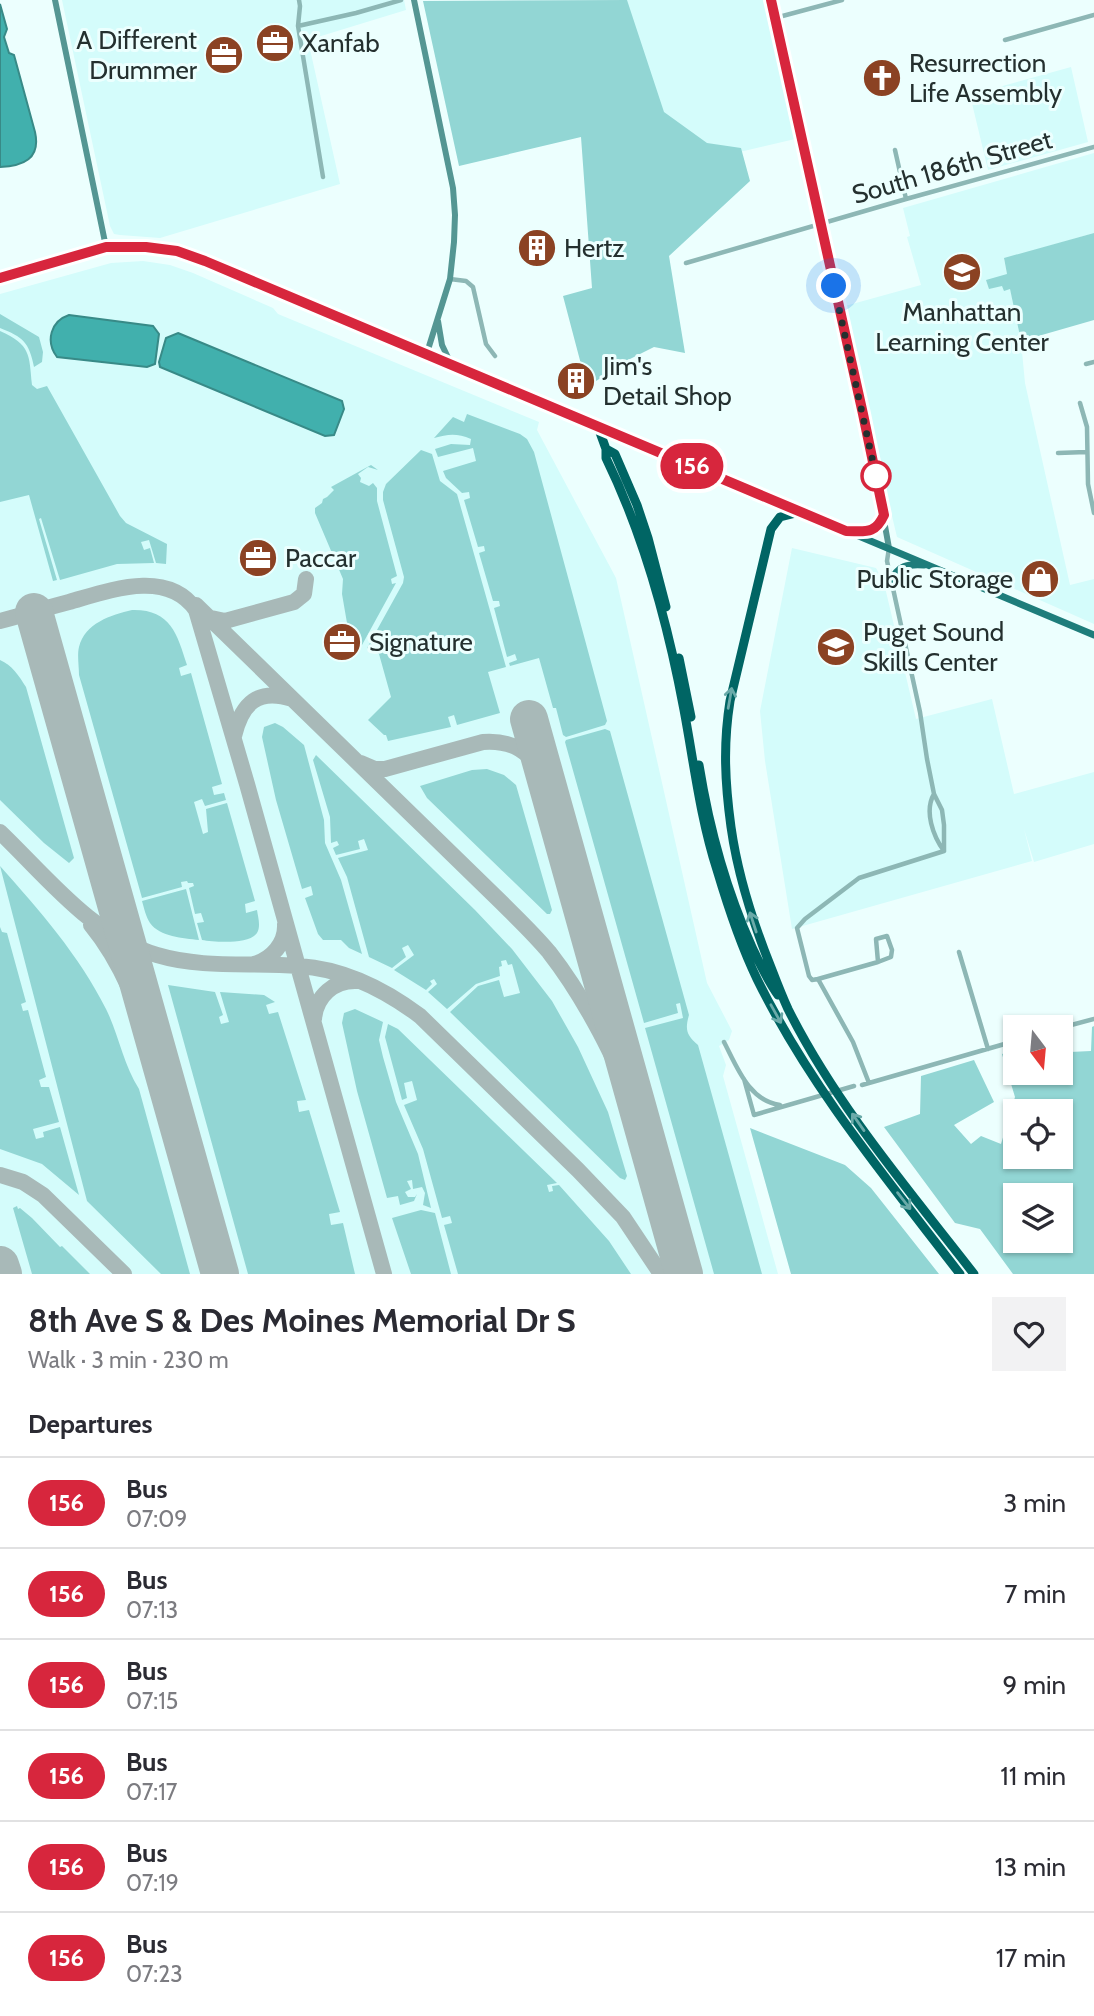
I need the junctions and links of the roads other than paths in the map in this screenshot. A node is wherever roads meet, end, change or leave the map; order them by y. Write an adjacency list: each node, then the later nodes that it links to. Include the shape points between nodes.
1 (55, 0): 16 (street)
2 (299, 0): 9 (street)
3 (401, 0): 9 (street)
4 (414, 0): 19 (street, via 453,188)
5 (771, 0): 8 (street)
6 (842, 0): 8 (street)
7 (1094, 15): 10 (street)
8 (775, 18): 15 (street)
9 (298, 26): 13 (street)
10 (1005, 40)
11 (1094, 147): 14 (street, South 186th Street)
12 (895, 150): 14 (street)
13 (323, 177)
14 (906, 199): 15 (street, South 186th Street)
15 (820, 225): 17 (street, South 186th Street); 33 (street)
16 (106, 247): 18 (main road); 21 (main road, via 177,251)
17 (686, 262)
18 (0, 278)
19 (450, 279): 20 (street); 22 (street, via 473,287 485,344)
20 (438, 319): 21 (street); 25 (street, via 442,345)
21 (426, 356): 25 (main road)
22 (495, 356)
23 (1094, 362): 24 (street)
24 (1086, 364)
25 (453, 367): 27 (main road)
26 (1080, 402): 29 (street, via 1087,427)
27 (598, 427): 28 (highway); 31 (main road)
28 (606, 449): 44 (highway, via 621,465 648,538 682,667 710,824 727,882 764,974); 55 (highway, one-way to 55, via 660,606 701,810 716,869 746,952 773,1009 837,1113)
29 (1086, 452): 30 (street); 32 (street)
30 (1058, 453)
31 (800, 512): 34 (main road); 44 (highway, one-way to 31, via 740,878 724,756 731,691 771,529 780,517)
32 (1094, 513)
33 (884, 515): 34 (main road, via 872,530); 35 (street)
34 (846, 531): 35 (main road)
35 (889, 548): 36 (main road); 37 (street)
36 (931, 566): 37 (main road, via 906,565); 38 (main road)
37 (891, 582): 39 (street)
38 (1094, 635)
39 (934, 794): 40 (street, via 943,817); 40 (street, via 930,816)
40 (944, 851): 43 (street, via 859,878 805,919 797,928 808,976)
41 (959, 951): 49 (street)
42 (878, 962): 42 (street, via 876,939 887,936 892,954); 43 (street)
43 (818, 979): 51 (street)
44 (787, 1008): 56 (highway, one-way to 44, via 852,1113)
45 (1094, 1019): 46 (street)
46 (1073, 1025)
47 (724, 1042): 50 (street)
48 (1003, 1045): 49 (street)
49 (988, 1049): 51 (street)
50 (744, 1079): 54 (street, via 760,1099); 54 (street, via 754,1115)
51 (869, 1083): 52 (street)
52 (862, 1085)
53 (854, 1086): 54 (street)
54 (788, 1105)
55 (960, 1274)
56 (974, 1274)

